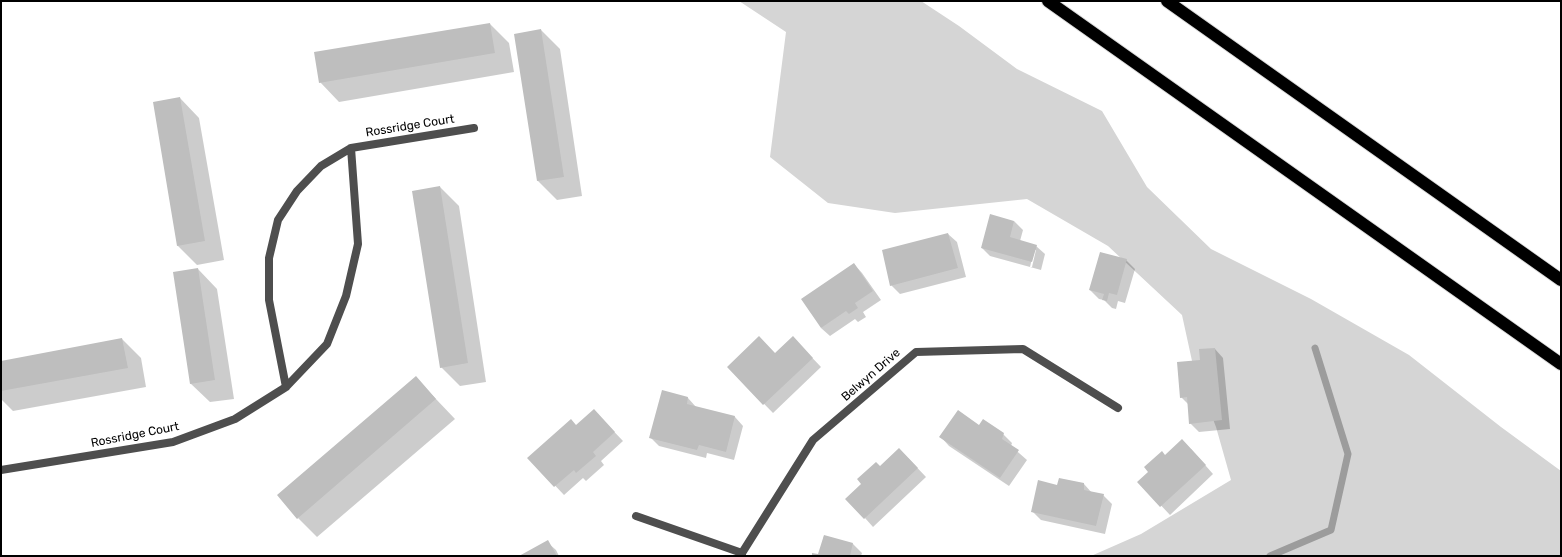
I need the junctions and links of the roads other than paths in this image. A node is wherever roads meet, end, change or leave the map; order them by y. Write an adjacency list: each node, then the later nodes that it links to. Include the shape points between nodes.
1 (1048, 1): 6 (highway)
2 (1167, 1): 5 (highway)
3 (474, 128): 4 (street, Rossridge Court)
4 (351, 148): 7 (street, Rossridge Court, via 358,244 346,296 327,344); 7 (street, Rossridge Court, via 321,166 297,191 278,220 268,258 269,300)
5 (1561, 280)
6 (1561, 364)
7 (286, 387): 9 (street, Rossridge Court, via 235,419 173,442)
8 (1118, 408): 11 (street, Belwyn Drive, via 1023,350 916,352 813,440)
9 (1, 470)
10 (636, 516): 11 (street, Belwyn Drive)
11 (742, 555)

